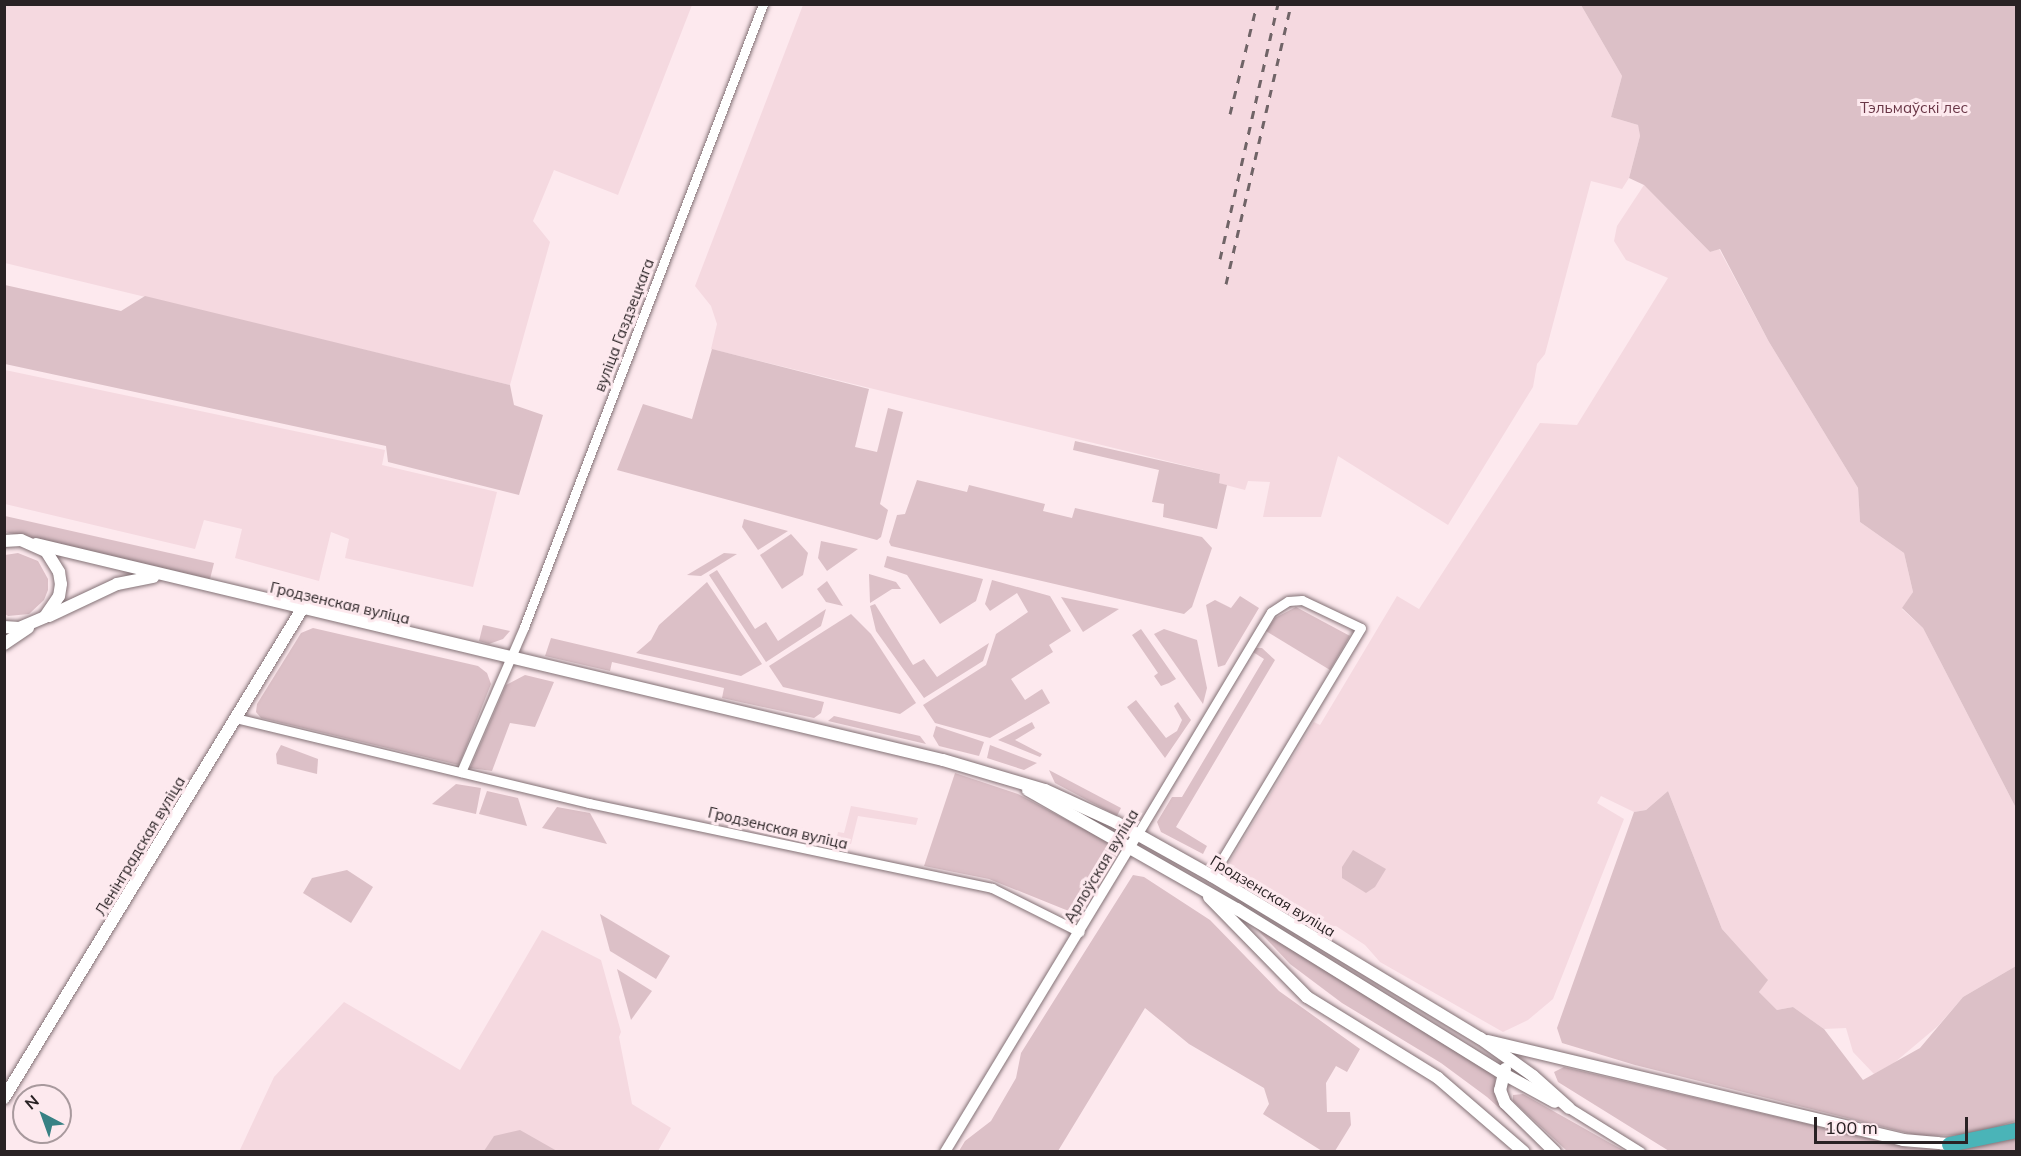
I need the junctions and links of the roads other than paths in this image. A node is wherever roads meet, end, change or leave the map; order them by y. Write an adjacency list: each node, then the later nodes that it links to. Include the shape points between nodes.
1 (763, 4): 12 (street, вуліца Газдзецкага)
2 (4, 536): 3 (main road)
3 (21, 540): 4 (main road); 5 (main road, Гродзенская вуліца)
4 (4, 541)
5 (36, 544): 6 (main road, Гродзенская вуліца); 8 (main road, via 54,560 60,578 59,597)
6 (162, 577): 7 (main road, Гродзенская вуліца); 8 (main road, Гродзенская вуліца, via 117,584)
7 (302, 609): 12 (main road, Гродзенская вуліца); 13 (main road, Ленінградская вуліца)
8 (45, 617): 9 (main road, Гродзенская вуліца)
9 (33, 625): 10 (main road); 11 (main road, Гродзенская вуліца)
10 (4, 627)
11 (4, 644)
12 (512, 657): 14 (street); 15 (main road, Гродзенская вуліца)
13 (235, 718): 14 (street, Гродзенская вуліца); 24 (main road, Ленінградская вуліца)
14 (461, 772): 20 (street, Гродзенская вуліца, via 992,888)
15 (1009, 779): 16 (main road, Гродзенская вуліца, via 1045,790); 17 (main road, Гродзенская вуліца)
16 (1137, 835): 17 (street, Арлоўская вуліца); 18 (main road, Гродзенская вуліца); 18 (street, Арлоўская вуліца, via 1266,618 1288,601 1309,602 1361,628)
17 (1130, 850): 19 (main road, Гродзенская вуліца); 20 (street, Арлоўская вуліца)
18 (1212, 876): 21 (main road, Гродзенская вуліца)
19 (1200, 889): 23 (main road, Гродзенская вуліца); 29 (main road, Гродзенская вуліца, via 1307,997 1438,1078)
20 (1080, 932): 28 (street, Арлоўская вуліца)
21 (1480, 1038): 22 (main road, Гродзенская вуліца); 27 (main road, via 1903,1140)
22 (1510, 1060): 23 (main road); 25 (main road, Гродзенская вуліца)
23 (1502, 1073): 25 (main road, Гродзенская вуліца); 30 (main road, via 1500,1090 1505,1103)
24 (4, 1098)
25 (1569, 1108): 31 (street, Гродзенская вуліца)
26 (2016, 1130): 27 (highway)
27 (1949, 1144)
28 (945, 1152)
29 (1524, 1152)
30 (1556, 1152)
31 (1640, 1152)

